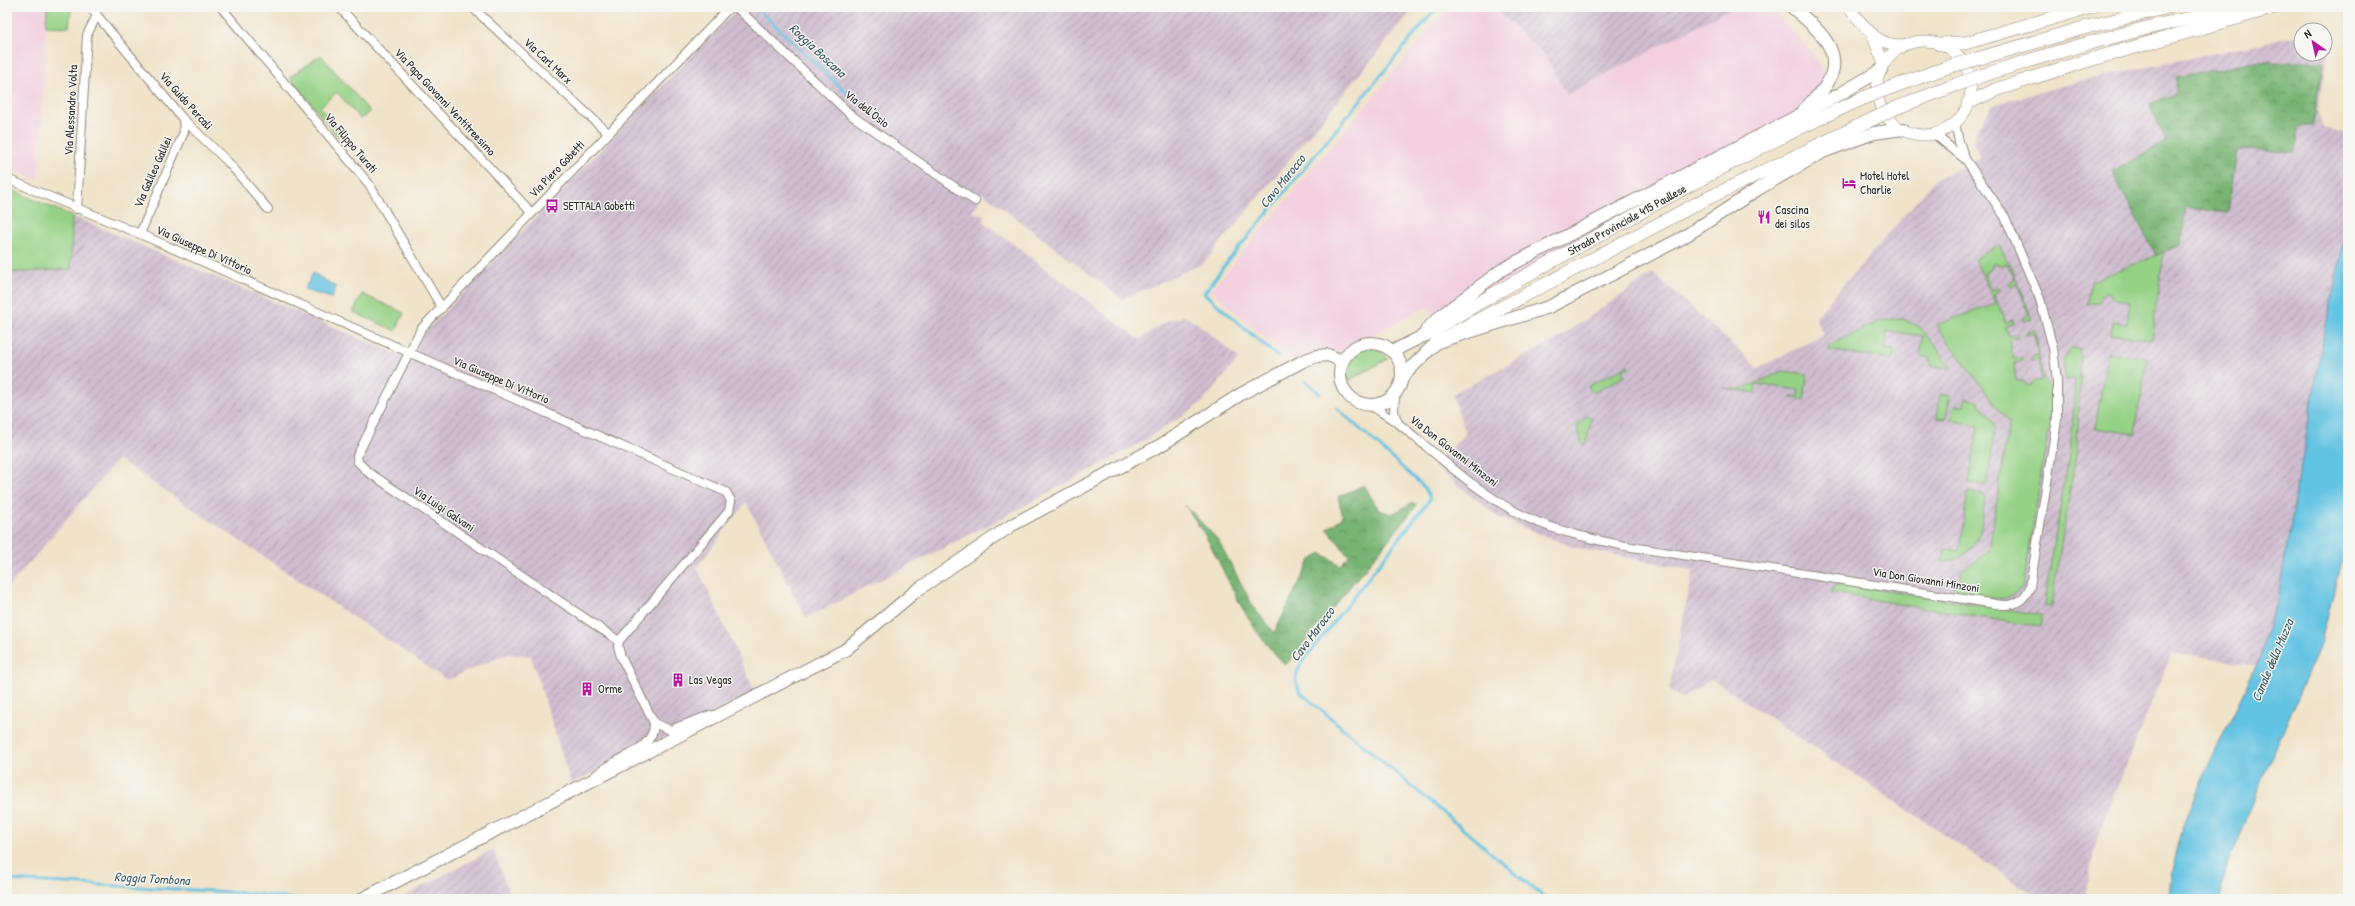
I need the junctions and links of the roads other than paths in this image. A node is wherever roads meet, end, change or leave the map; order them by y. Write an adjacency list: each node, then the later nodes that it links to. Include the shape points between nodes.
1 (90, 7): 13 (street, Via Guido Percali)
2 (222, 7): 32 (street, Via Filippo Turati, via 369,184)
3 (340, 7): 30 (street, Via Papa Giovanni Ventitreesimo)
4 (472, 7): 23 (street, Via Carl Marx)
5 (730, 7): 23 (street, Via Piero Gobetti)
6 (736, 7): 27 (street, Via dell'Osio, via 851,114)
7 (1792, 7): 19 (main road, via 1826,38 1832,52 1831,76 1825,87)
8 (1848, 7): 14 (main road)
9 (2091, 7): 16 (highway, via 1965,43)
10 (2168, 7): 33 (highway, Strada Provinciale 415 Paullese, bridge, via 1951,66 1831,112 1672,195 1465,310)
11 (2250, 7): 34 (highway, bridge, via 2131,31 2042,56 1896,108 1702,200)
12 (2275, 7): 18 (highway, via 2086,61 1995,90)
13 (97, 15): 20 (street, Via Guido Percali); 28 (street, Via Alessandro Volta, via 90,25 87,37)
14 (1871, 33): 15 (main road, via 1892,45); 17 (main road)
15 (1909, 44): 16 (main road, via 1924,41); 17 (main road, via 1896,51)
16 (1939, 44): 18 (main road, via 1959,56 1967,69 1971,87)
17 (1883, 67): 19 (main road); 22 (main road, via 1878,84 1880,102 1888,118)
18 (1968, 103): 21 (main road)
19 (1798, 116): 33 (main road, via 1503,270 1443,314 1427,329)
20 (183, 119): 29 (street, Via Guido Percali, via 228,162); 31 (street, Via Galileo Galilei, via 184,132)
21 (1955, 123): 24 (main road); 25 (street, Via Don Giovanni Minzoni)
22 (1903, 129): 24 (main road, via 1919,134); 34 (main road, via 1874,133 1823,152 1758,189 1682,238 1549,307)
23 (608, 133): 30 (street, Via Piero Gobetti)
24 (1934, 134): 25 (street, Via Don Giovanni Minzoni)
25 (1966, 160): 41 (street, Via Don Giovanni Minzoni, via 2005,217 2029,270 2046,319 2057,381 2057,420 2030,587 2027,594 2016,604 2002,605 1625,546 1567,533 1510,508 1472,483)
26 (7, 179): 28 (street, Via Giuseppe Di Vittorio)
27 (975, 202)
28 (77, 209): 31 (street, Via Giuseppe Di Vittorio)
29 (268, 209)
30 (532, 213): 32 (street, Via Piero Gobetti)
31 (140, 234): 36 (street, Via Giuseppe Di Vittorio)
32 (442, 308): 36 (street, Via Piero Gobetti, via 421,329)
33 (1425, 335): 35 (main road, Strada Provinciale 415 Paullese)
34 (1437, 342): 38 (main road)
35 (1393, 351): 37 (main road, via 1380,344 1367,343 1350,350); 38 (main road, via 1401,363)
36 (408, 353): 42 (street, Via Luigi Galvani, via 359,449 357,456 362,468); 42 (street, Via Giuseppe Di Vittorio, via 719,488 730,496 729,512)
37 (1342, 362): 40 (main road, via 1340,374 1345,392 1357,402); 43 (main road, via 1328,355 1317,356 1241,394 1161,445 1012,525 916,591 845,650)
38 (1402, 377): 39 (main road)
39 (1395, 395): 40 (main road, via 1383,403); 41 (street, Via Don Giovanni Minzoni, via 1394,412)
40 (1370, 405): 41 (street, Via Don Giovanni Minzoni)
41 (1398, 423)
42 (619, 641): 44 (street, via 621,657)
43 (722, 713): 44 (street, via 704,716 670,730); 45 (main road)
44 (654, 723): 45 (street, via 654,732 647,743 604,766)
45 (590, 781): 46 (main road)
46 (362, 899)

